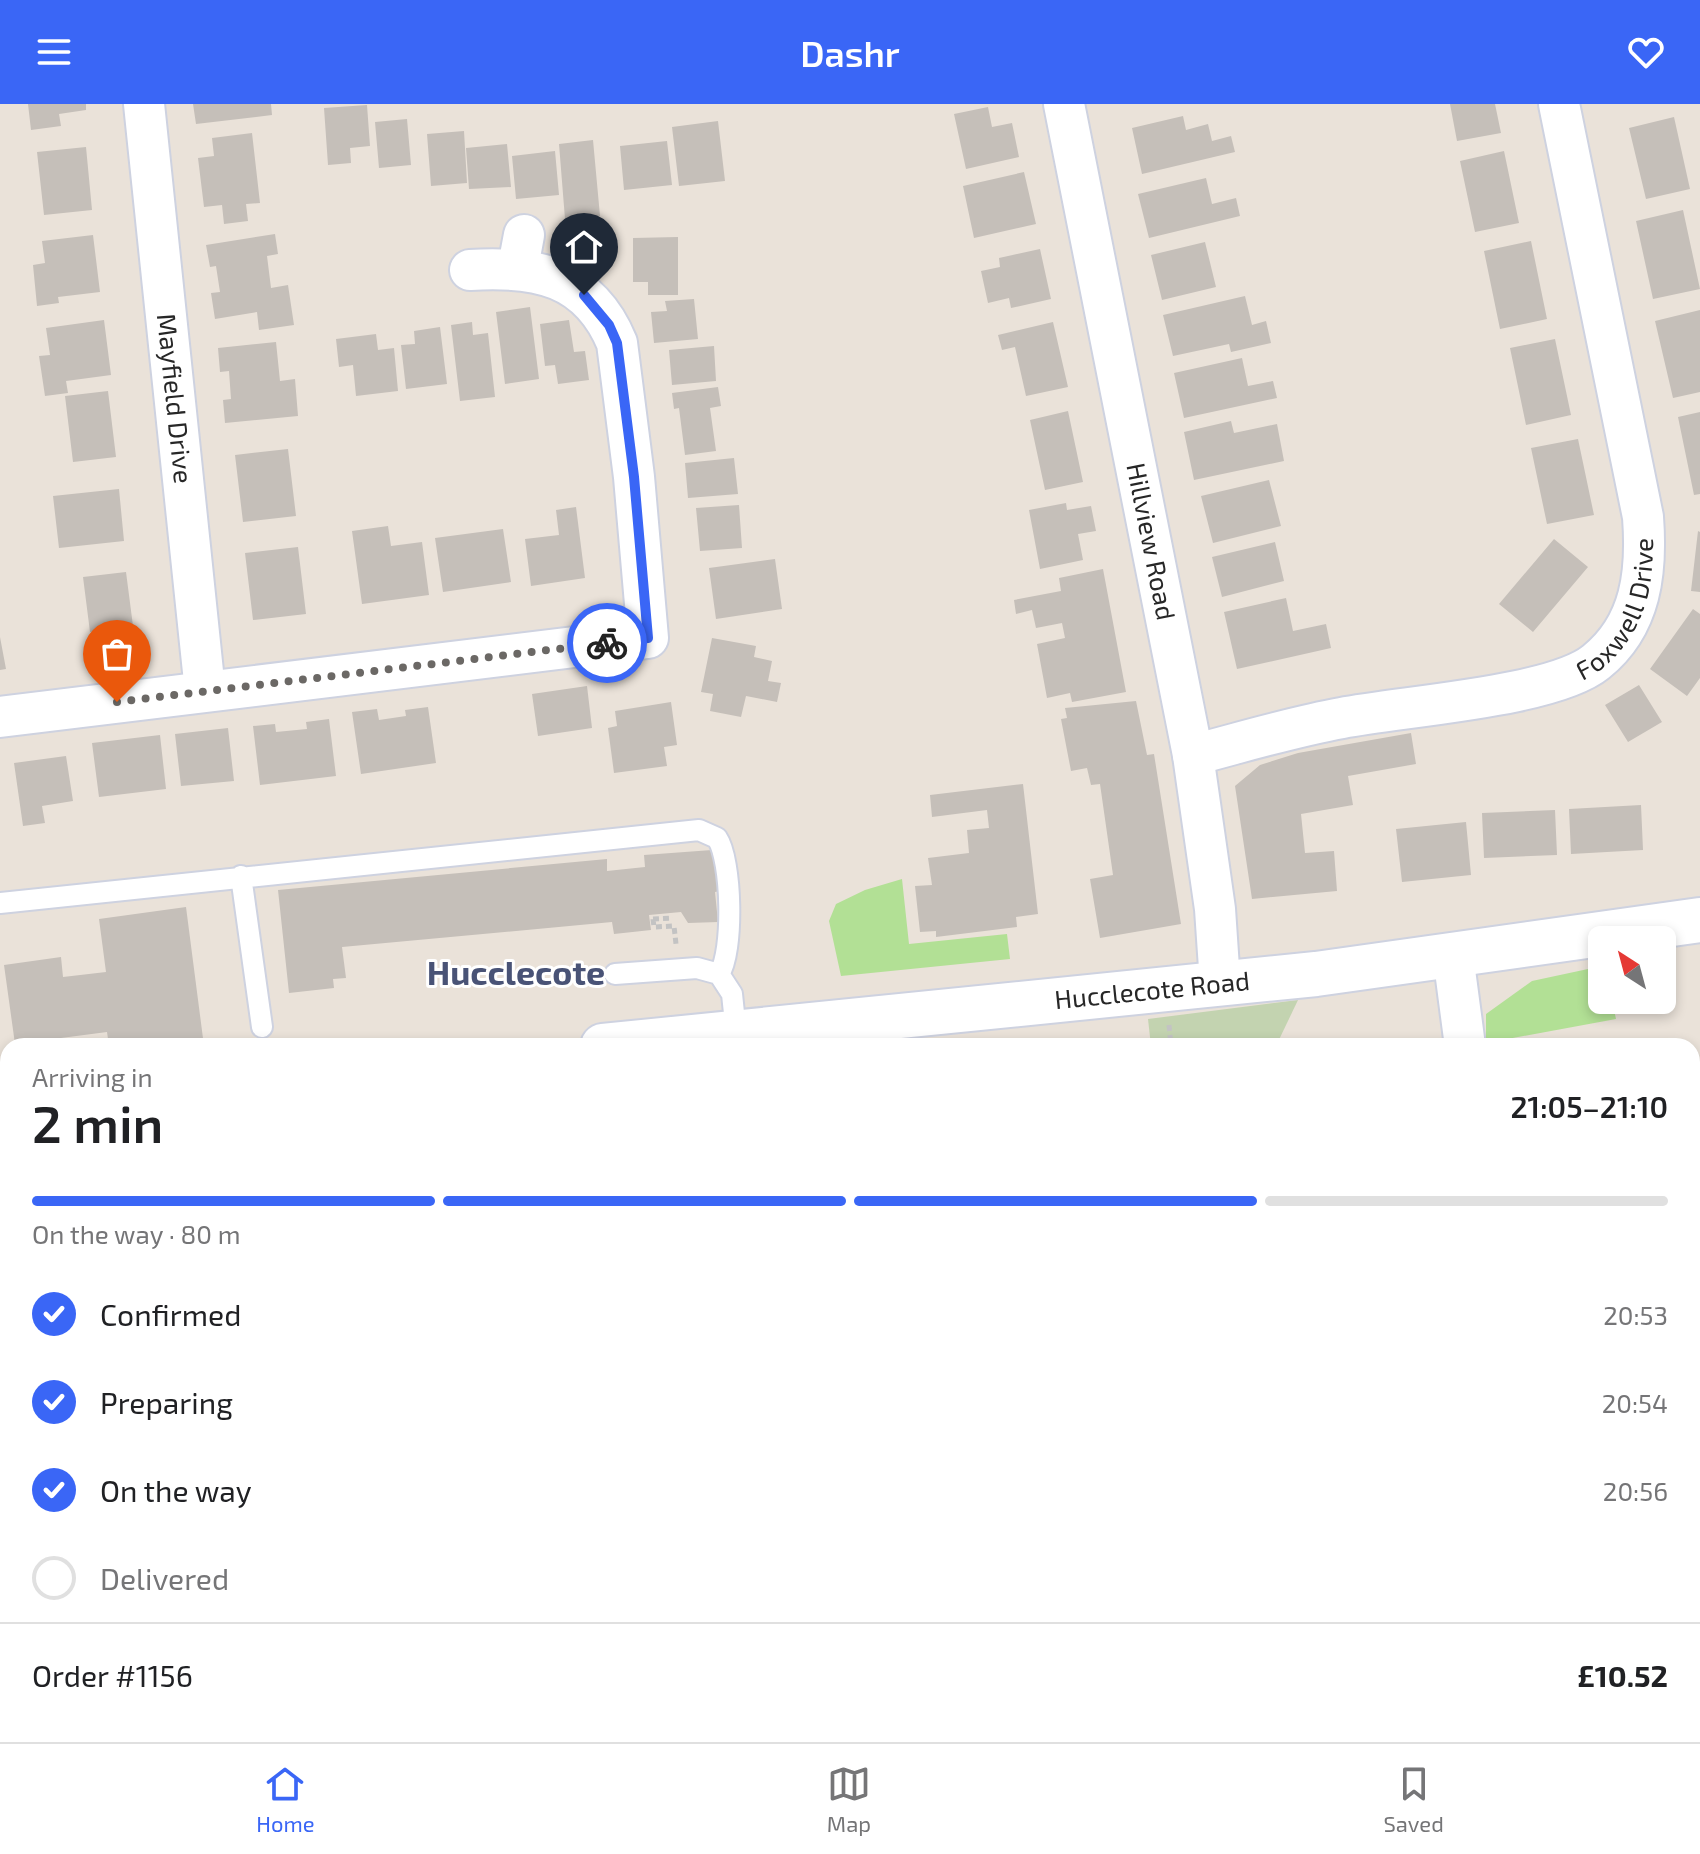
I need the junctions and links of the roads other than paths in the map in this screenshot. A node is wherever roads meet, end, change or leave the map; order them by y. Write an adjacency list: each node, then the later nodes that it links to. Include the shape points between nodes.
1 (144, 104): 5 (street, Mayfield Drive)
2 (1064, 104): 7 (street, Hillview Road)
3 (1559, 104): 7 (street, Foxwell Drive, via 1643,517 1643,581 1626,627 1596,662 1559,682 1329,720)
4 (470, 270): 5 (street, via 521,251 584,295 609,325 617,343 634,477 648,638)
5 (205, 691): 6 (street)
6 (0, 717)
7 (1193, 755): 14 (street, Hillview Road, via 1212,878)
8 (241, 876): 9 (lane); 13 (lane, via 699,830 717,838 725,856 729,946); 15 (lane)
9 (0, 903)
10 (1700, 920): 11 (street, Hucclecote Road)
11 (1453, 955): 14 (street, Hucclecote Road); 18 (street)
12 (615, 974): 13 (lane, via 697,968)
13 (719, 974): 16 (lane, via 732,994)
14 (1220, 983): 16 (street, Hucclecote Road)
15 (262, 1027)
16 (736, 1032): 17 (street, Hucclecote Road)
17 (681, 1038)
18 (1464, 1038)

